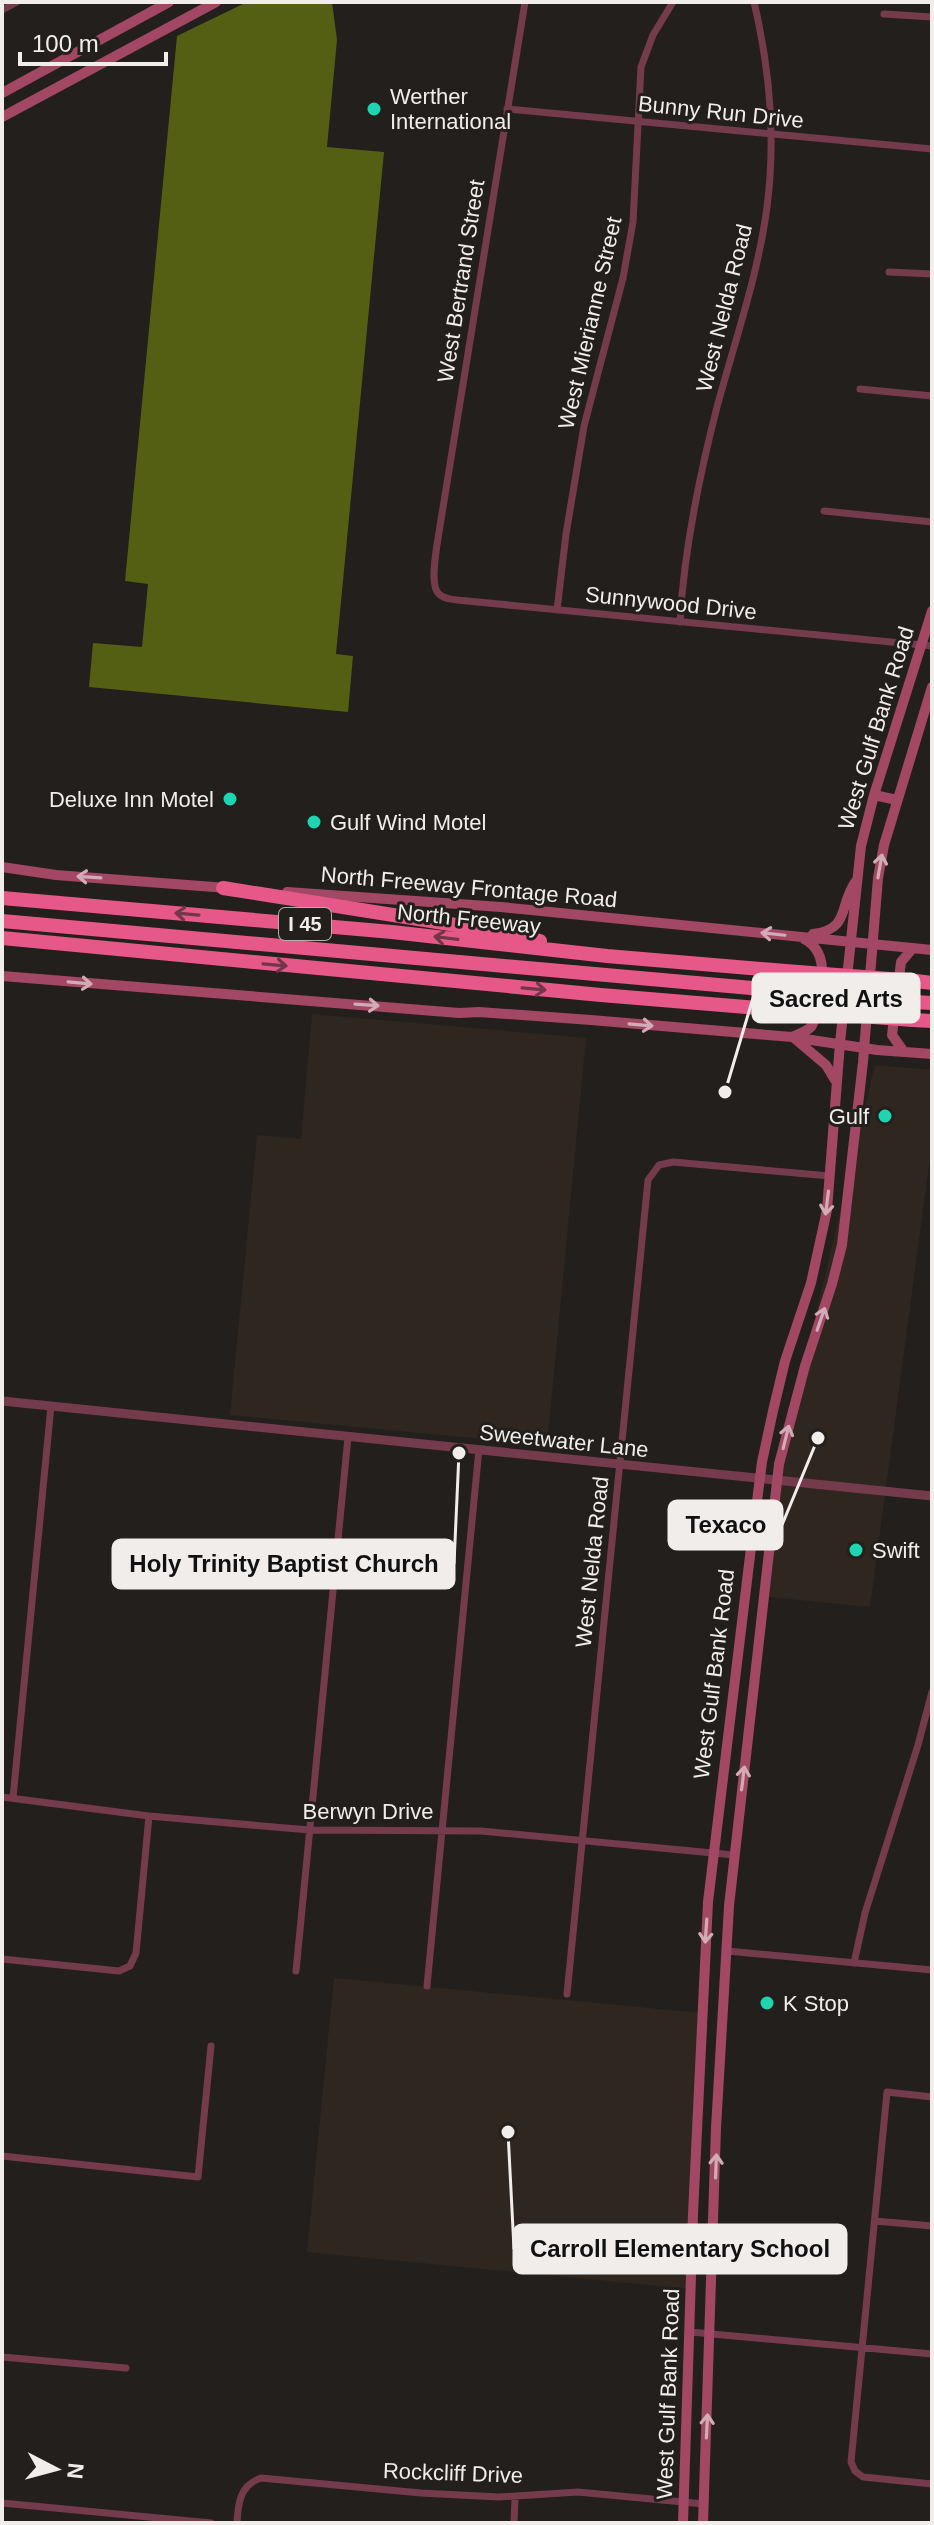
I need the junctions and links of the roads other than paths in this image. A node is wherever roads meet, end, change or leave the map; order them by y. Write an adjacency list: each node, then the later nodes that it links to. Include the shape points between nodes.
1 (17, 2): 7 (street)
2 (169, 2): 10 (main road)
3 (216, 2): 11 (main road)
4 (525, 2): 13 (street, West Bertrand Street)
5 (673, 2): 15 (street, West Mierianne Street, via 641,67)
6 (754, 2): 16 (street, West Nelda Road)
7 (2, 10)
8 (884, 14): 9 (street)
9 (932, 17)
10 (119, 29): 11 (main road); 12 (main road)
11 (129, 48): 14 (main road)
12 (2, 93)
13 (507, 109): 15 (street, Bunny Run Drive); 24 (street, West Bertrand Street)
14 (2, 117)
15 (639, 122): 16 (street, Bunny Run Drive); 25 (street, West Mierianne Street, via 633,222 575,474)
16 (771, 135): 17 (street, Bunny Run Drive); 27 (street, West Nelda Road, via 762,240 698,489)
17 (932, 149)
18 (889, 272): 19 (street)
19 (932, 274)
20 (860, 389): 21 (street)
21 (932, 396)
22 (824, 511): 23 (street)
23 (932, 522)
24 (435, 565): 25 (street, Sunnywood Drive, via 433,584 446,598)
25 (557, 610): 27 (street, Sunnywood Drive)
26 (932, 611): 28 (main road, West Gulf Bank Road)
27 (680, 622): 28 (street, Sunnywood Drive)
28 (927, 645): 30 (main road, West Gulf Bank Road)
29 (932, 687): 31 (main road, West Gulf Bank Road)
30 (874, 795): 31 (main road); 33 (main road, West Gulf Bank Road)
31 (897, 800): 40 (main road, West Gulf Bank Road, one-way to 31, via 878,878)
32 (2, 867): 34 (main road, North Freeway Frontage Road, one-way to 32)
33 (857, 879): 37 (main road, via 846,895 838,926); 39 (main road, West Gulf Bank Road)
34 (223, 888): 37 (main road, North Freeway Frontage Road, one-way to 34, via 501,907); 43 (highway, via 500,932)
35 (2, 898): 43 (highway, North Freeway / I 45, one-way to 35)
36 (2, 921): 46 (highway, North Freeway, bridge)
37 (799, 936): 39 (main road, North Freeway Frontage Road); 48 (main road, via 818,950 822,982 816,1017)
38 (2, 938): 47 (highway, I 45, one-way to 47, bridge)
39 (851, 942): 40 (main road, North Freeway Frontage Road); 49 (main road, West Gulf Bank Road)
40 (874, 944): 41 (main road, North Freeway Frontage Road); 50 (main road, West Gulf Bank Road)
41 (913, 948): 42 (main road, North Freeway Frontage Road); 51 (main road, via 901,962 892,1035)
42 (932, 950)
43 (607, 956): 45 (highway, North Freeway / I 45, bridge)
44 (2, 976): 48 (main road, one-way to 48)
45 (932, 983)
46 (932, 1003)
47 (932, 1021)
48 (792, 1037): 49 (main road); 53 (main road, via 826,1065)
49 (840, 1043): 50 (main road); 53 (main road, West Gulf Bank Road)
50 (864, 1047): 51 (main road); 54 (main road, West Gulf Bank Road)
51 (904, 1052): 52 (main road)
52 (932, 1054)
53 (837, 1088): 54 (main road); 55 (main road, West Gulf Bank Road)
54 (858, 1095): 62 (main road, West Gulf Bank Road, one-way to 54, via 842,1245)
55 (830, 1176): 60 (street, West Nelda Road, via 673,1162 659,1165 648,1180); 61 (main road, West Gulf Bank Road, one-way to 61, via 820,1248 785,1361)
56 (2, 1401): 57 (street, Sweetwater Lane)
57 (51, 1406): 58 (street, Sweetwater Lane); 66 (street)
58 (348, 1437): 59 (street, Sweetwater Lane); 68 (street)
59 (479, 1449): 60 (street, Sweetwater Lane); 69 (street)
60 (620, 1465): 61 (street, Sweetwater Lane); 70 (street, West Nelda Road)
61 (761, 1478): 62 (street, Sweetwater Lane); 71 (main road, West Gulf Bank Road)
62 (777, 1480): 63 (street, Sweetwater Lane); 72 (main road, West Gulf Bank Road, one-way to 62)
63 (932, 1496)
64 (932, 1692): 75 (street)
65 (2, 1797): 66 (street, Berwyn Drive)
66 (13, 1798): 67 (street, Berwyn Drive)
67 (149, 1816): 68 (street, Berwyn Drive); 74 (street, via 136,1953 130,1966 119,1971)
68 (309, 1830): 69 (street, Berwyn Drive); 77 (street)
69 (442, 1830): 70 (street, Berwyn Drive); 78 (street)
70 (583, 1840): 71 (street, Berwyn Drive); 79 (street, West Nelda Road)
71 (712, 1853): 72 (street, Berwyn Drive); 85 (main road, West Gulf Bank Road, one-way to 85)
72 (734, 1855): 73 (main road, West Gulf Bank Road)
73 (727, 1951): 75 (street); 86 (main road, West Gulf Bank Road, one-way to 73)
74 (2, 1959)
75 (854, 1963): 76 (street)
76 (932, 1970)
77 (296, 1971)
78 (427, 1986)
79 (567, 1994)
80 (211, 2046): 82 (street, via 198,2177)
81 (932, 2097): 83 (street, via 887,2092)
82 (2, 2156)
83 (875, 2221): 84 (street); 87 (street)
84 (932, 2226)
85 (690, 2332): 86 (street); 93 (main road, West Gulf Bank Road)
86 (710, 2332): 87 (street); 95 (main road, West Gulf Bank Road, one-way to 86)
87 (862, 2347): 88 (street); 91 (street, via 851,2462 855,2471 863,2477)
88 (932, 2354)
89 (2, 2357): 90 (street)
90 (126, 2368)
91 (932, 2484)
92 (515, 2497): 93 (street, Rockcliff Drive, via 565,2491); 98 (street, Rockcliff Drive, via 261,2478 244,2490); 100 (street)
93 (684, 2502): 95 (street, Rockcliff Drive); 101 (main road, West Gulf Bank Road)
94 (2, 2503): 96 (street)
95 (704, 2504): 102 (main road, West Gulf Bank Road)
96 (84, 2511): 97 (street); 99 (street)
97 (83, 2521)
98 (235, 2522)
99 (211, 2523)
100 (514, 2523)
101 (683, 2523)
102 (703, 2523)

